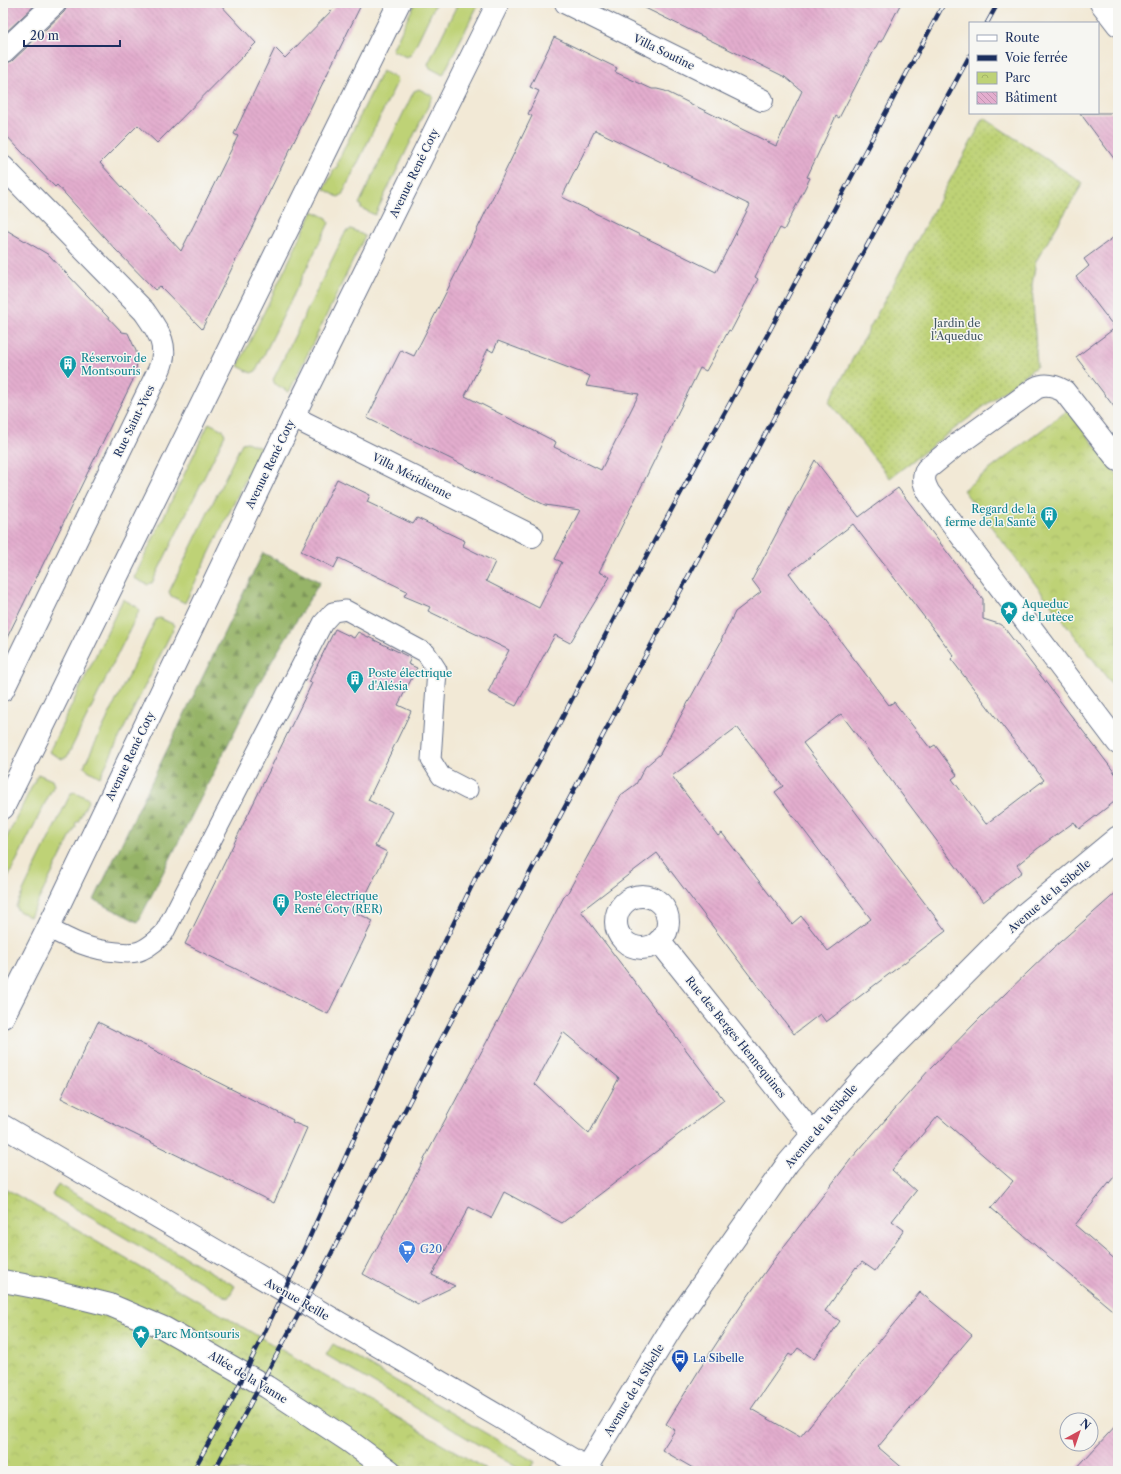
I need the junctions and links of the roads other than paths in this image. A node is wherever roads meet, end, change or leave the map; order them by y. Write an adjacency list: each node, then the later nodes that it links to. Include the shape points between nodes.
1 (55, 3): 7 (street)
2 (399, 3): 16 (street)
3 (498, 3): 10 (street, Avenue René Coty)
4 (566, 3): 8 (street, Villa Soutine)
5 (1101, 3): 6 (street)
6 (1118, 25)
7 (3, 52)
8 (762, 100)
9 (3, 167): 13 (street, Rue Saint-Yves, via 144,311 158,332 164,348 159,370)
10 (293, 417): 12 (street, Villa Méridienne); 18 (street, Avenue René Coty)
11 (1118, 460): 14 (street, via 1064,391 1042,385 954,447 927,469 924,481 929,492)
12 (532, 536)
13 (3, 690)
14 (1118, 743)
15 (468, 790): 18 (lane, via 441,776 430,760 437,670 426,653 346,610 333,612 322,623 164,933 154,944 140,951 127,953 91,948)
16 (3, 808)
17 (1118, 837): 22 (street, Avenue de la Sibelle, via 1026,913 869,1070)
18 (48, 928): 20 (street, Avenue René Coty)
19 (659, 941): 22 (street, Rue des Berges Hennequines)
20 (3, 1017)
21 (3, 1126): 24 (street, Avenue Reille)
22 (813, 1134): 24 (street, Avenue de la Sibelle, via 788,1163 672,1327)
23 (3, 1281): 25 (street, Allée de la Vanne, via 110,1305 164,1328 267,1387)
24 (589, 1469)
25 (390, 1471)

